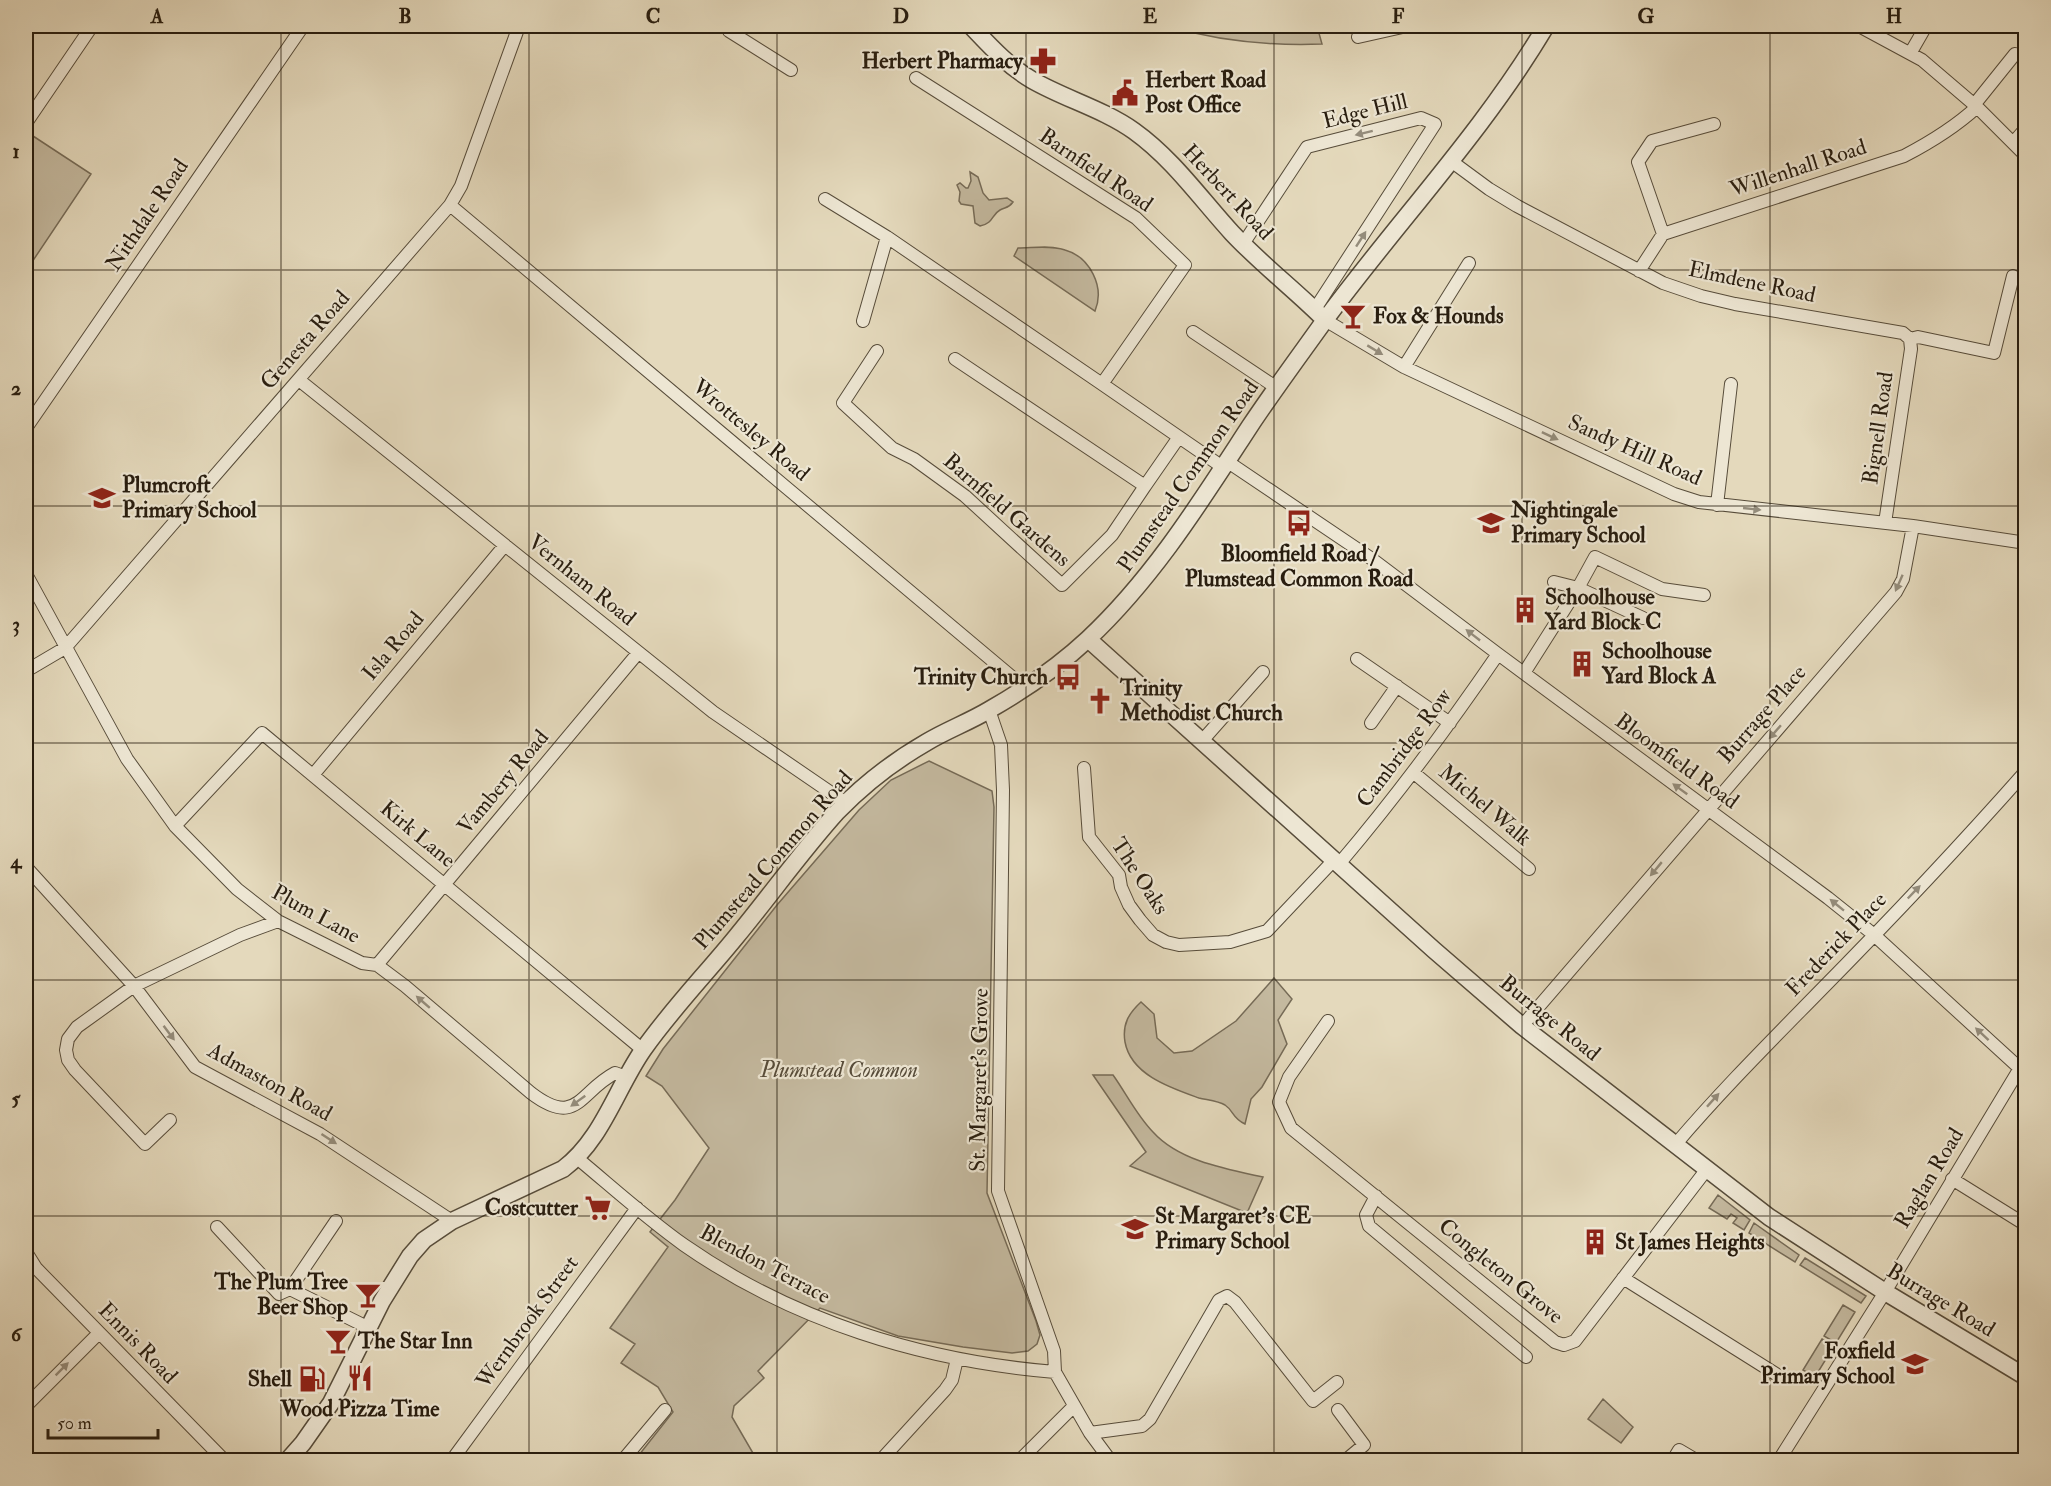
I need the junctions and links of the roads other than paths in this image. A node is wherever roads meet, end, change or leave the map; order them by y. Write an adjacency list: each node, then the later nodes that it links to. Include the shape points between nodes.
1 (92, 26): 16 (street)
2 (303, 26): 41 (street, Nithdale Road)
3 (519, 26): 23 (street, Genesta Road, via 461,186)
4 (732, 26): 13 (street, via 729,31)
5 (971, 26): 26 (street, Herbert Road, via 995,51 1034,81 1140,135 1168,160)
6 (1407, 26): 10 (street)
7 (1546, 26): 21 (street, Plumstead Common Road)
8 (1859, 26): 11 (street)
9 (1926, 26): 11 (street)
10 (1358, 37)
11 (1911, 52): 15 (street)
12 (2015, 54): 15 (street, Willenhall Road)
13 (791, 70)
14 (916, 78): 38 (street, Barnfield Road, via 1136,218 1185,265)
15 (1976, 106): 19 (street); 24 (street, Willenhall Road, via 1959,125 1904,156)
16 (26, 123)
17 (1714, 124): 24 (street, via 1652,141 1638,162)
18 (2025, 128): 19 (street)
19 (2013, 142): 20 (street)
20 (2025, 156)
21 (1451, 162): 28 (street, Elmdene Road, via 1517,206); 30 (street, Plumstead Common Road)
22 (825, 199): 25 (street)
23 (450, 206): 37 (street, Genesta Road); 64 (street, Wrottesley Road)
24 (1663, 234): 28 (street)
25 (886, 237): 31 (street); 38 (street)
26 (1243, 244): 30 (street, Herbert Road); 30 (street, Edge Hill, one-way to 26, via 1329,288 1435,124 1421,118 1307,147)
27 (1469, 263): 36 (street)
28 (1640, 271): 33 (street, Elmdene Road, via 1701,296 1903,333)
29 (2013, 276): 33 (street, Elmdene Road, via 1994,353 1918,337)
30 (1320, 315): 36 (street, Sandy Hill Road, one-way to 36); 40 (street, Plumstead Common Road)
31 (863, 321)
32 (1193, 332): 40 (street)
33 (1910, 339): 46 (street, Bignell Road)
34 (877, 351): 44 (street, Barnfield Gardens, via 843,403 892,448 965,496 1062,585 1112,535)
35 (955, 359): 44 (street)
36 (1404, 367): 45 (street, Sandy Hill Road, one-way to 45, via 1674,494)
37 (299, 380): 49 (street, Vernham Road); 56 (street, Genesta Road)
38 (1102, 384): 42 (street)
39 (1731, 384): 45 (street)
40 (1277, 388): 43 (street, Plumstead Common Road)
41 (26, 428)
42 (1179, 438): 43 (street); 44 (street, Barnfield Gardens)
43 (1226, 465): 55 (street, Plumstead Common Road, via 1146,577); 58 (street, Bloomfield Road, one-way to 43, via 1372,559)
44 (1145, 486)
45 (1717, 505): 46 (street, Sandy Hill Road, one-way to 46)
46 (1885, 523): 47 (street, Sandy Hill Road)
47 (1913, 526): 48 (street, Sandy Hill Road); 74 (street, Burrage Place, one-way to 74, via 1903,579 1896,592)
48 (2025, 543)
49 (505, 544): 57 (street, Vernham Road); 72 (street, Isla Road)
50 (26, 573): 56 (street, Plum Lane)
51 (1554, 582): 52 (street)
52 (1578, 588): 53 (street, via 1595,557 1662,589); 54 (street); 62 (street)
53 (1704, 595)
54 (1642, 618)
55 (1088, 639): 64 (street, Plumstead Common Road); 68 (street, Burrage Road)
56 (65, 648): 60 (street, Genesta Road); 75 (street, Plum Lane, via 127,759)
57 (638, 653): 73 (street, Vernham Road, via 713,712); 79 (street, Vambery Road)
58 (1498, 654): 62 (street, Bloomfield Road); 67 (street, Cambridge Row)
59 (1357, 659): 63 (street)
60 (26, 671)
61 (1263, 672): 68 (street)
62 (1524, 673): 74 (street, Bloomfield Road, one-way to 62)
63 (1397, 686): 66 (street); 67 (street)
64 (1025, 687): 65 (street, Plumstead Common Road)
65 (988, 710): 73 (street, Plumstead Common Road, via 893,763); 108 (street, St. Margaret's Grove, via 1001,745 1003,790 998,1191 1054,1351)
66 (1371, 723)
67 (1450, 723): 71 (street, Cambridge Row)
68 (1201, 742): 76 (street, Burrage Road)
69 (1084, 768): 76 (street, The Oaks, via 1089,837 1119,875 1134,913 1153,935 1166,942 1230,942 1267,931)
70 (2025, 771): 81 (street, Frederick Place, one-way to 70)
71 (1414, 773): 76 (street, Cambridge Row); 78 (street, Michel Walk)
72 (313, 775): 75 (street, Kirk Lane, via 262,733); 79 (street, Kirk Lane)
73 (846, 803): 86 (street, Plumstead Common Road)
74 (1708, 809): 81 (street, Bloomfield Road, one-way to 74); 85 (street, Burrage Place, one-way to 85)
75 (175, 826): 80 (street, Plum Lane, via 237,889)
76 (1337, 862): 85 (street, Burrage Road)
77 (26, 867): 83 (street, Admaston Road)
78 (1529, 869)
79 (445, 884): 82 (street, Vambery Road); 86 (street, Kirk Lane)
80 (278, 921): 82 (street, Plum Lane, via 362,963); 83 (street)
81 (1873, 934): 87 (street, Bloomfield Road, one-way to 81); 90 (street, Frederick Place, one-way to 81, via 1729,1083)
82 (377, 965): 88 (street, Plum Lane, one-way to 82, via 615,1072 577,1104 555,1108 531,1093)
83 (134, 986): 89 (street, via 77,1027 68,1039 68,1060 145,1144); 97 (street, Admaston Road, one-way to 97, via 195,1067 320,1134)
84 (1328, 1021): 94 (street, Congleton Grove, via 1289,1077 1279,1102 1291,1128)
85 (1522, 1026): 90 (street, Burrage Road)
86 (643, 1050): 88 (street, Plumstead Common Road)
87 (2023, 1067): 93 (street, Raglan Road)
88 (626, 1077): 91 (street, Plumstead Common Road, via 588,1146)
89 (170, 1120)
90 (1675, 1145): 92 (street, Burrage Road)
91 (577, 1158): 95 (street, Blendon Terrace); 97 (street, Plumstead Common Road, via 563,1169)
92 (1707, 1169): 101 (street, Congleton Grove); 103 (street, Burrage Road, via 1769,1217)
93 (1952, 1179): 98 (street); 103 (street, Raglan Road)
94 (1376, 1196): 101 (street, Congleton Grove, via 1555,1342 1564,1345 1575,1341); 106 (street, via 1366,1215 1370,1226)
95 (637, 1208): 107 (street, Blendon Terrace, via 683,1244 807,1314 896,1345); 119 (street, Wernbrook Street)
96 (336, 1221): 102 (street)
97 (452, 1221): 104 (street, Plumstead Common Road, via 424,1240 410,1256)
98 (2025, 1225)
99 (217, 1227): 102 (street, via 279,1293)
100 (26, 1252): 105 (street, Ennis Road, via 36,1268)
101 (1623, 1278): 109 (street)
102 (290, 1289): 104 (street)
103 (1885, 1292): 110 (street, Burrage Road); 127 (street, Raglan Road)
104 (367, 1327): 118 (street, Plumstead Common Road, via 331,1403)
105 (99, 1333): 112 (street, one-way to 105); 117 (street, Ennis Road)
106 (1526, 1357)
107 (957, 1359): 108 (street, Blendon Terrace); 121 (street, via 945,1390)
108 (1055, 1372): 113 (street, St. Margaret's Grove)
109 (1779, 1376)
110 (2025, 1377)
111 (1337, 1382): 116 (street, via 1313,1401 1227,1296 1219,1300 1150,1419 1142,1426)
112 (26, 1406)
113 (1074, 1406): 116 (street, St. Margaret's Grove); 122 (street)
114 (665, 1410): 120 (street)
115 (1338, 1410): 124 (street, via 1364,1445)
116 (1090, 1433): 123 (street, St. Margaret's Grove)
117 (224, 1461)
118 (288, 1461)
119 (452, 1461)
120 (623, 1461)
121 (881, 1461)
122 (1020, 1461)
123 (1110, 1461)
124 (1346, 1461)
125 (1673, 1461): 126 (street, via 1679,1450)
126 (1696, 1461)
127 (1779, 1461)

